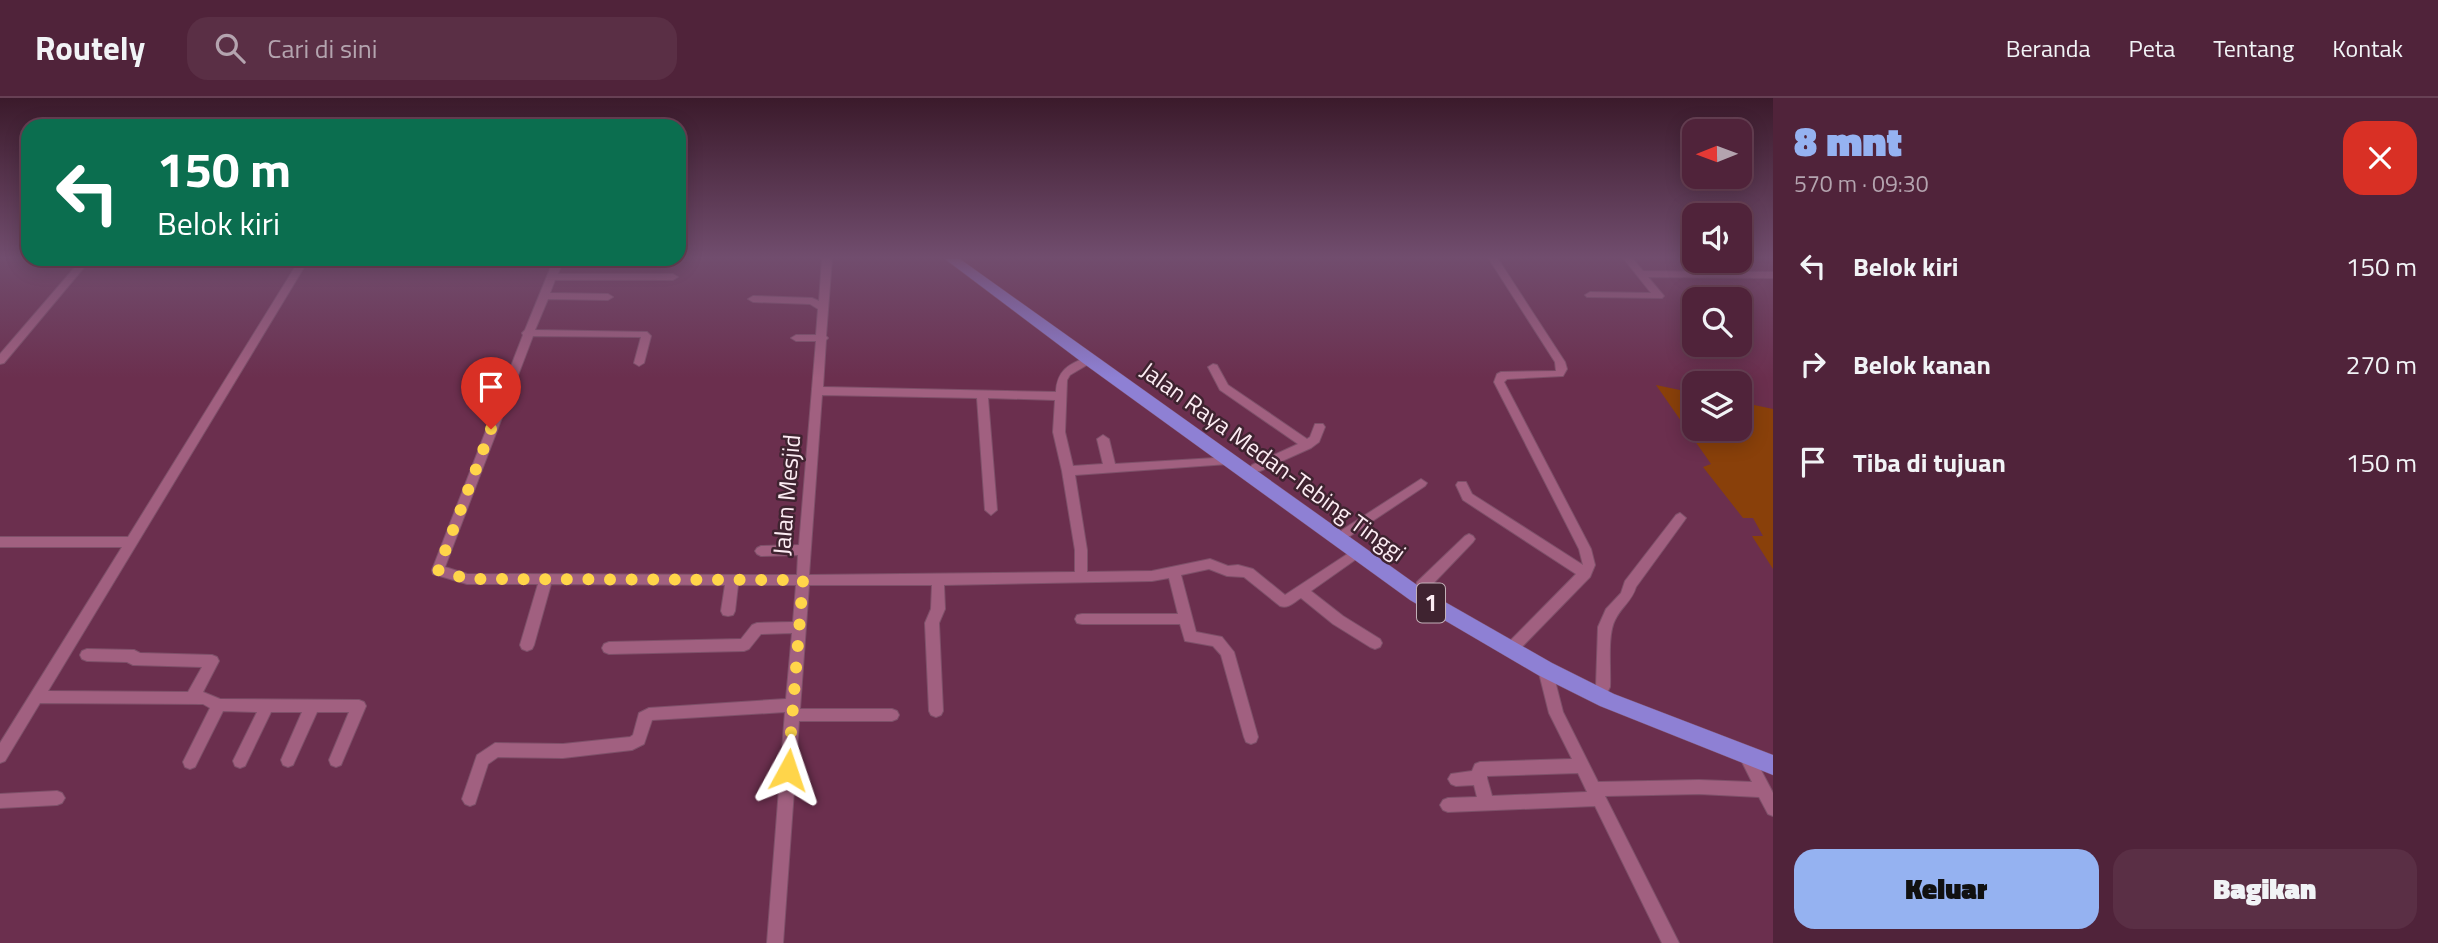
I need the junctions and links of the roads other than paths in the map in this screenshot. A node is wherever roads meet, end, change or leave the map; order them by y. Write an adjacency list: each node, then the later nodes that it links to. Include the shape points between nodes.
1 (52, 298): 13 (street)
2 (281, 298): 35 (street)
3 (543, 298): 10 (street)
4 (824, 298): 9 (street, Jalan Mesjid)
5 (1004, 298): 14 (highway, Jalan Raya Medan-Tebing Tinggi / 1)
6 (1017, 298): 17 (highway, Jalan Raya Medan-Tebing Tinggi / 1)
7 (1518, 298): 40 (street, via 1562,369 1552,376 1501,376 1499,382 1585,549)
8 (753, 299): 9 (street, via 815,302)
9 (823, 308): 12 (street, Jalan Mesjid)
10 (527, 333): 15 (street, via 643,334); 42 (street, via 438,570 467,579)
11 (796, 338): 12 (street)
12 (823, 338): 18 (street, Jalan Mesjid)
13 (2, 356)
14 (1088, 360): 17 (highway, Jalan Raya Medan-Tebing Tinggi / 1); 20 (street, via 1063,375)
15 (639, 363)
16 (1213, 368): 23 (street, via 1224,387)
17 (1126, 381): 24 (highway, Jalan Raya Medan-Tebing Tinggi / 1); 25 (highway, Jalan Raya Medan-Tebing Tinggi / 1)
18 (818, 391): 19 (street); 37 (street, Jalan Mesjid)
19 (982, 394): 20 (street); 30 (street)
20 (1059, 396): 27 (street, via 1059,432)
21 (1319, 427): 23 (street)
22 (1103, 439): 26 (street)
23 (1307, 445): 25 (street)
24 (1228, 460): 26 (street); 38 (highway, Jalan Raya Medan-Tebing Tinggi / 1)
25 (1256, 468): 32 (highway, Jalan Raya Medan-Tebing Tinggi / 1)
26 (1110, 469): 27 (street)
27 (1068, 471): 41 (street)
28 (1421, 483): 32 (street)
29 (1462, 485): 40 (street, via 1467,498)
30 (991, 510)
31 (1680, 518): 58 (street, via 1611,613 1605,627)
32 (1346, 533): 46 (highway, Jalan Raya Medan-Tebing Tinggi / 1)
33 (1469, 539): 46 (street)
34 (0, 542): 35 (street)
35 (131, 542): 59 (street)
36 (761, 551): 37 (street)
37 (805, 551): 44 (street, Jalan Mesjid)
38 (1358, 552): 47 (street); 54 (highway, Jalan Raya Medan-Tebing Tinggi / 1, via 1417,595)
39 (1174, 571): 41 (street, via 1152,576); 47 (street, via 1214,564 1248,573 1281,601); 50 (street)
40 (1586, 573): 54 (street)
41 (1082, 576): 45 (street)
42 (546, 580): 43 (street); 53 (street)
43 (732, 580): 44 (street); 48 (street)
44 (803, 580): 45 (street); 51 (street, Jalan Mesjid)
45 (938, 580): 65 (street, via 939,609 932,623)
46 (1422, 586): 54 (highway, Jalan Raya Medan-Tebing Tinggi / 1)
47 (1303, 592): 52 (street)
48 (728, 611)
49 (1082, 619): 50 (street)
50 (1187, 619): 67 (street, via 1191,638 1223,645)
51 (799, 627): 55 (street, via 760,628 744,645); 64 (street, Jalan Mesjid)
52 (1375, 643)
53 (527, 646)
54 (1512, 646): 57 (highway, Jalan Raya Medan-Tebing Tinggi / 1); 58 (highway, Jalan Raya Medan-Tebing Tinggi / 1)
55 (609, 648)
56 (87, 655): 60 (street, via 212,661)
57 (1545, 669): 70 (highway, Jalan Raya Medan-Tebing Tinggi / 1, via 1607,700); 76 (street, via 1556,713)
58 (1603, 687): 68 (highway, Jalan Raya Medan-Tebing Tinggi / 1)
59 (36, 697): 60 (street); 69 (street)
60 (192, 698): 61 (street)
61 (219, 705): 62 (street); 74 (street)
62 (267, 705): 63 (street); 73 (street)
63 (312, 706): 71 (street); 72 (street, via 359,706)
64 (793, 710): 66 (street); 82 (street, via 649,714 639,739 632,743 563,751 495,750 482,760); 87 (street, Jalan Mesjid)
65 (936, 711)
66 (892, 715)
67 (1251, 737)
68 (1773, 752)
69 (0, 756)
70 (1746, 756): 75 (highway, Jalan Raya Medan-Tebing Tinggi / 1); 79 (street)
71 (288, 760)
72 (336, 760)
73 (240, 761)
74 (190, 762)
75 (1773, 765)
76 (1582, 766): 77 (street, via 1480,769); 80 (street)
77 (1479, 778): 78 (street); 84 (street)
78 (1456, 779)
79 (1763, 790): 80 (street, via 1699,787); 86 (street)
80 (1595, 794): 84 (street); 88 (street)
81 (57, 798): 83 (street)
82 (470, 799)
83 (0, 801)
84 (1486, 801): 85 (street)
85 (1448, 804)
86 (1773, 809)
87 (775, 943)
88 (1671, 943)

